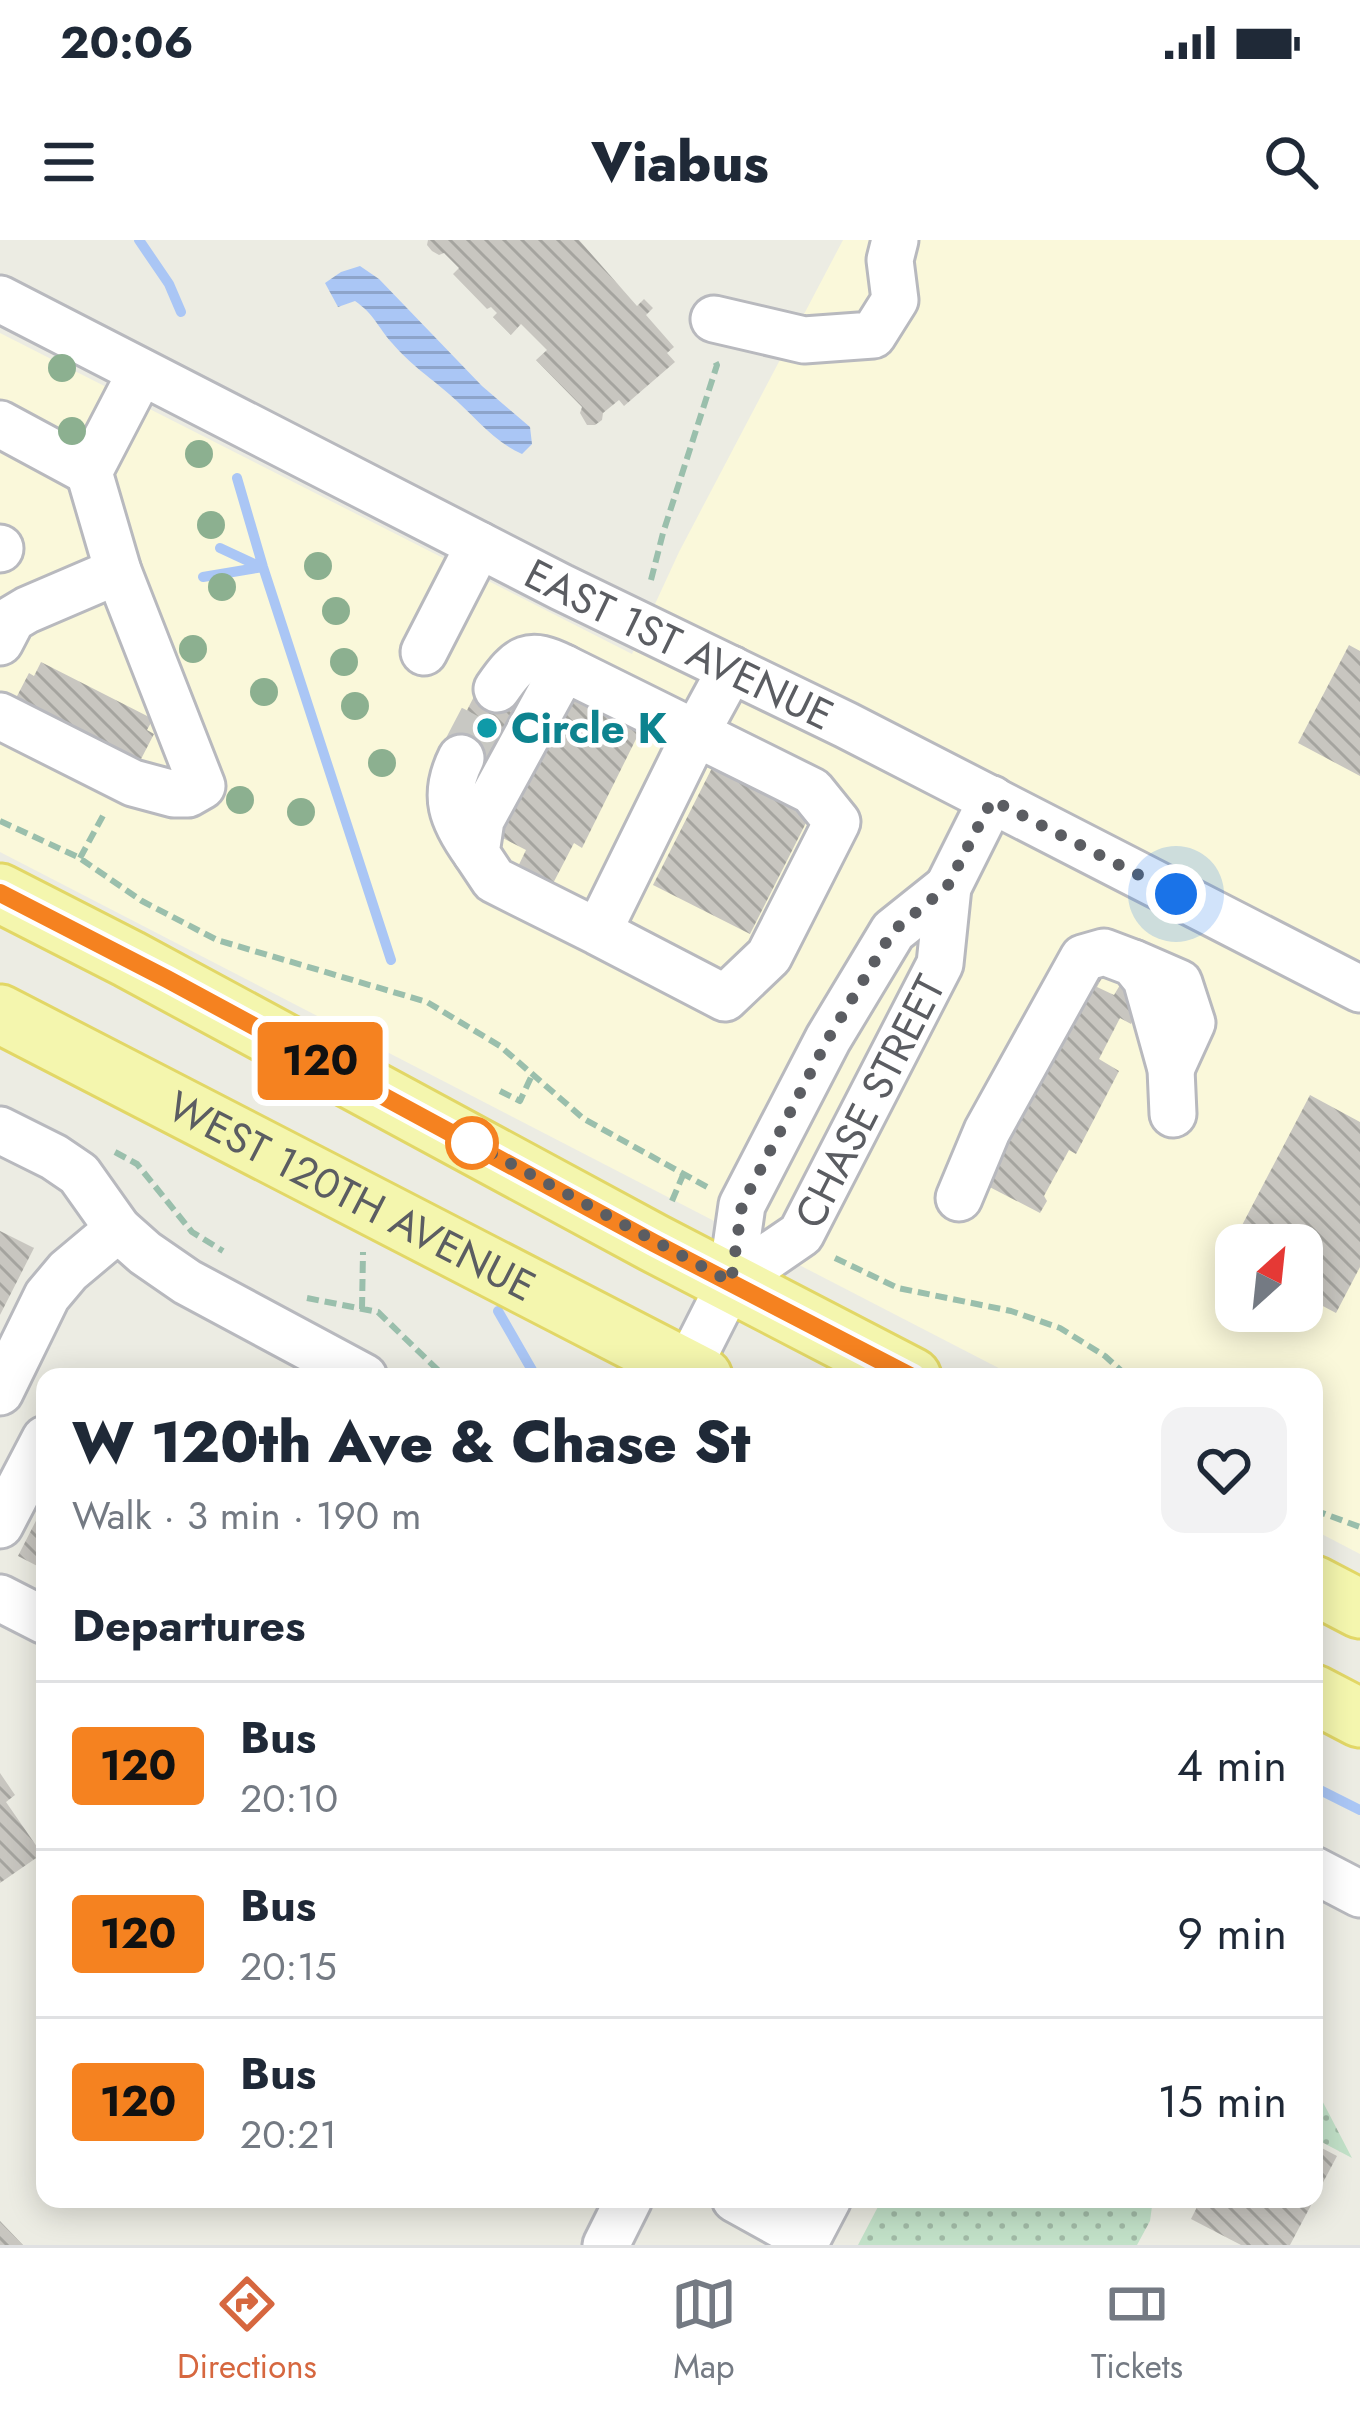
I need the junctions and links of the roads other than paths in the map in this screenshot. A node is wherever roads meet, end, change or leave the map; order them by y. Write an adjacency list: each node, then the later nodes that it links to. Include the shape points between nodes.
1 (895, 240): 3 (street, via 895,300 873,335 803,340)
2 (0, 299): 4 (street, EAST 1ST AVENUE)
3 (714, 319)
4 (141, 372): 6 (street); 7 (street, EAST 1ST AVENUE)
5 (0, 424): 6 (street)
6 (89, 472): 8 (street)
7 (479, 545): 10 (street); 12 (street, EAST 1ST AVENUE)
8 (118, 571): 9 (street, via 26,610); 14 (street, via 202,786 174,794 133,783)
9 (0, 642)
10 (424, 652)
11 (565, 668): 13 (street, via 526,658); 16 (street); 20 (street, via 481,820)
12 (731, 669): 15 (street, EAST 1ST AVENUE); 16 (street)
13 (497, 689)
14 (0, 716)
15 (846, 725): 18 (street); 19 (street, EAST 1ST AVENUE)
16 (695, 735): 18 (street); 23 (street)
17 (461, 758): 20 (street, via 450,780 452,806)
18 (812, 791): 23 (street, via 837,822 769,956 725,998)
19 (992, 800): 21 (street, CHASE STREET); 24 (street, EAST 1ST AVENUE)
20 (476, 853): 23 (street, via 494,880)
21 (947, 887): 30 (street, CHASE STREET, via 893,931 828,1039 742,1205); 30 (street, CHASE STREET, via 940,964 801,1234)
22 (0, 893): 30 (main road)
23 (598, 932)
24 (1360, 989)
25 (0, 1014): 32 (main road, WEST 120TH AVENUE)
26 (1174, 1114): 28 (street, via 1171,1069 1146,980 1133,963 1104,952 1083,958)
27 (0, 1130): 29 (street, via 79,1174)
28 (959, 1198)
29 (118, 1228): 31 (street, via 187,1282); 35 (street, via 46,1296)
30 (731, 1282): 33 (street, CHASE STREET); 34 (main road)
31 (332, 1368)
32 (679, 1368)
33 (694, 1368)
34 (895, 1368)
35 (3, 1379)
36 (36, 1456): 37 (street)
37 (0, 1525)
38 (1323, 1590): 40 (main road)
39 (0, 1598): 41 (street)
40 (1360, 1609)
41 (36, 1616)
42 (1323, 1699): 43 (main road)
43 (1360, 1718)
44 (1323, 1875): 45 (street)
45 (1360, 1894)
46 (624, 2208): 49 (street)
47 (752, 2208): 48 (street, via 807,2239)
48 (823, 2208)
49 (606, 2245)

